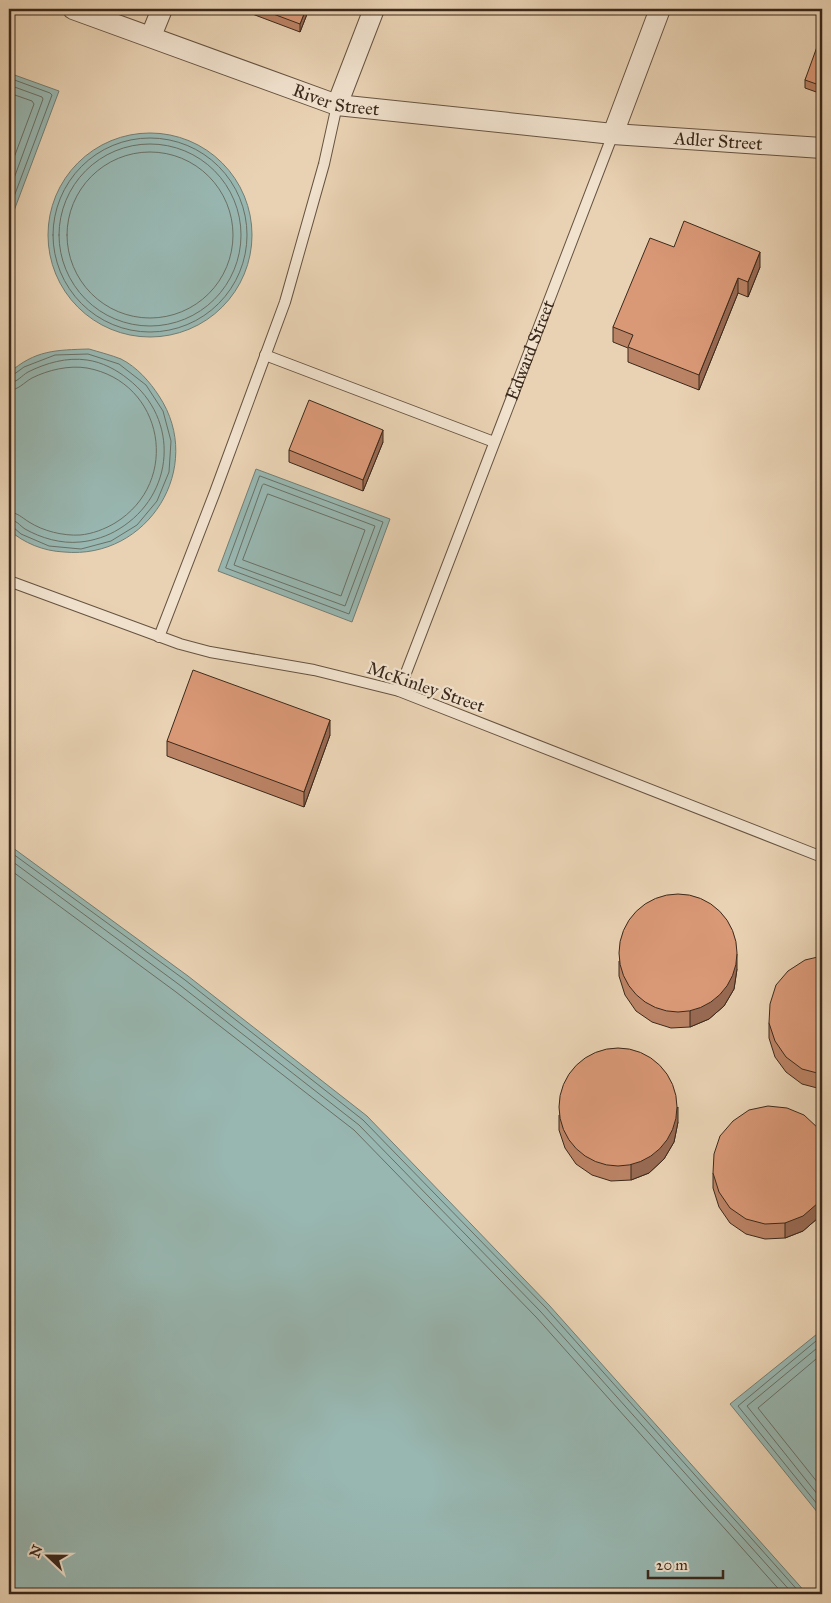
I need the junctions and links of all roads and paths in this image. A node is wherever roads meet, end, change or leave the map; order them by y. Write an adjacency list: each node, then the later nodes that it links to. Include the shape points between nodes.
1 (73, 9): 5 (street, River Street)
2 (162, 9): 5 (street)
3 (374, 9): 6 (street)
4 (660, 9): 7 (street, Edward Street)
5 (151, 36): 6 (street, River Street)
6 (337, 106): 7 (street, River Street); 9 (lane, via 285,302)
7 (613, 134): 8 (street, Adler Street); 10 (lane, Edward Street)
8 (822, 148)
9 (265, 355): 10 (lane); 12 (lane)
10 (494, 442): 13 (lane, Edward Street)
11 (9, 581): 12 (lane, McKinley Street)
12 (159, 637): 13 (lane, McKinley Street, via 210,652 314,670)
13 (399, 691): 14 (lane, McKinley Street)
14 (822, 856)

